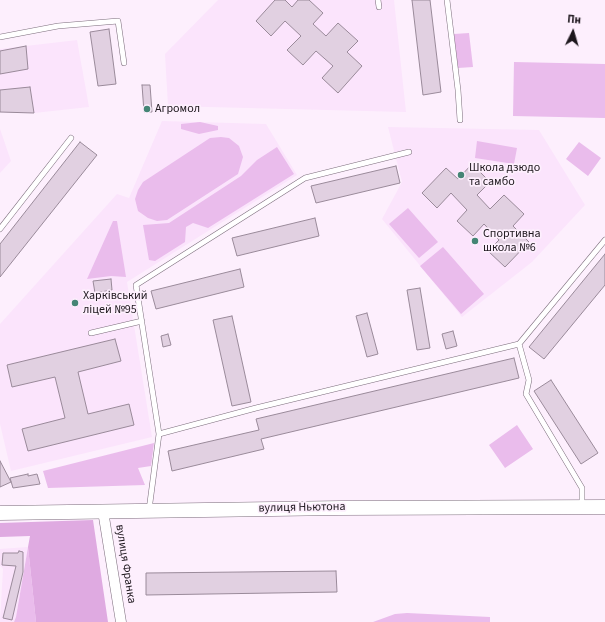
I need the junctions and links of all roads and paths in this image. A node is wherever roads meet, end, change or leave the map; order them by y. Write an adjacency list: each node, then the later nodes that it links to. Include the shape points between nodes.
1 (378, 0): 3 (lane)
2 (447, 0): 6 (lane)
3 (378, 7)
4 (0, 37): 5 (lane, via 58,26 118,21)
5 (124, 63)
6 (460, 120)
7 (71, 138): 9 (lane)
8 (409, 152): 11 (lane, via 306,178 136,285)
9 (0, 229)
10 (605, 240): 13 (lane)
11 (142, 321): 12 (lane); 14 (lane)
12 (91, 333)
13 (520, 344): 14 (lane); 16 (lane, via 529,380 526,394 582,488)
14 (159, 434): 18 (lane)
15 (605, 507): 16 (street, вулиця Ньютона)
16 (582, 508): 18 (street, вулиця Ньютона)
17 (103, 511): 18 (street, вулиця Ньютона); 19 (street, вулиця Ньютона); 20 (street, вулиця Франка)
18 (149, 511)
19 (0, 512)
20 (121, 622)

